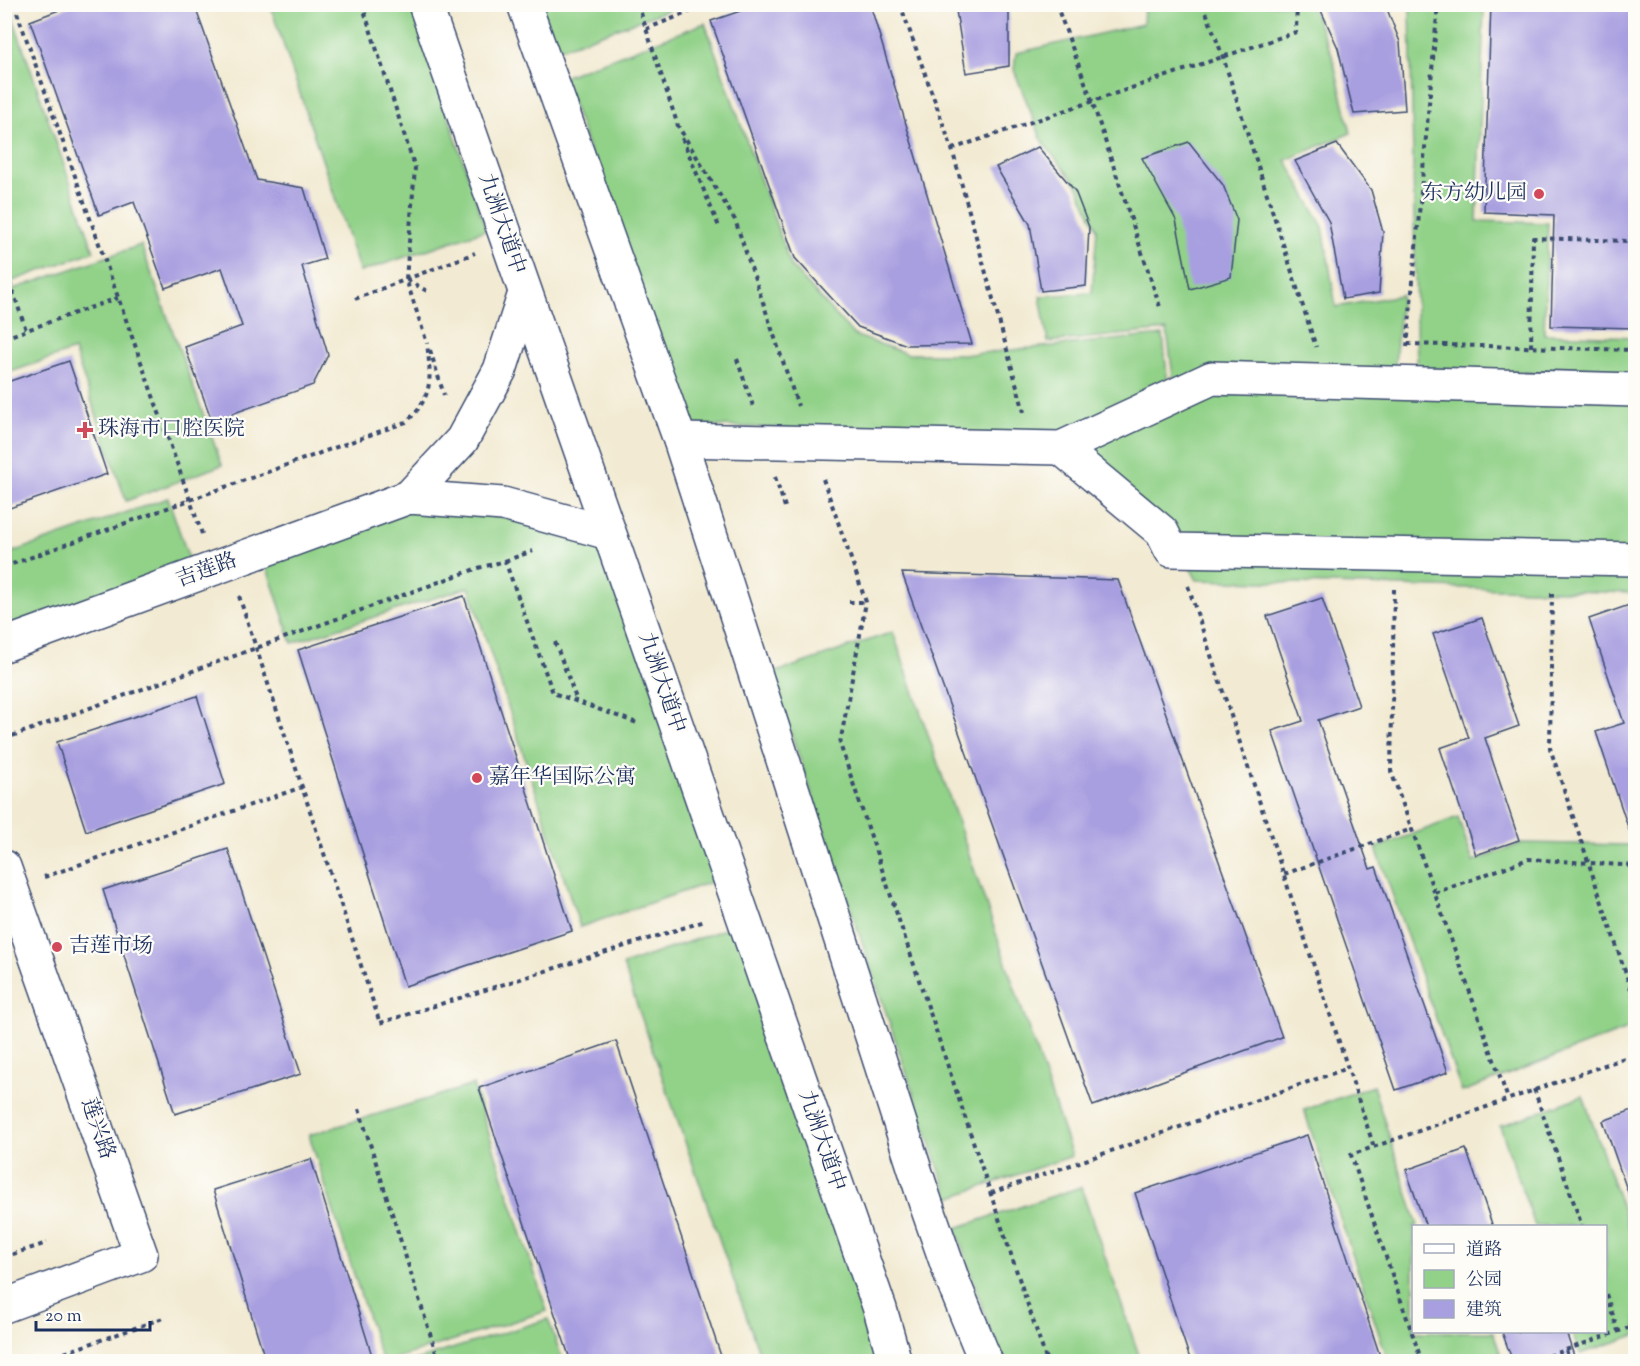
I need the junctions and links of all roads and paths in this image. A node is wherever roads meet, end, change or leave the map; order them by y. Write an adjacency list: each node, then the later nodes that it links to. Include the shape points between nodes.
1 (14, 4): 24 (path)
2 (362, 4): 21 (path, via 416,168)
3 (425, 4): 18 (main road, 九洲大道中)
4 (524, 4): 39 (main road)
5 (638, 4): 12 (path)
6 (709, 4): 12 (path)
7 (900, 4): 16 (path)
8 (1056, 4): 14 (path)
9 (1203, 4): 13 (path)
10 (1296, 4): 13 (path, via 1296,32)
11 (1438, 4): 30 (path)
12 (646, 29): 15 (path)
13 (1223, 57): 14 (path); 34 (path)
14 (1092, 101): 16 (path); 26 (path)
15 (678, 126): 17 (path); 40 (path, via 735,220)
16 (952, 149): 41 (path)
17 (720, 229)
18 (507, 242): 21 (path); 23 (main road, 九洲大道中)
19 (1629, 242): 31 (path, via 1533,238)
20 (4, 264): 27 (path)
21 (406, 279): 22 (path); 25 (path); 29 (path)
22 (427, 291)
23 (525, 293): 42 (main road, via 500,370 462,440); 44 (main road, 九洲大道中)
24 (118, 298): 27 (path); 43 (path)
25 (355, 299)
26 (1161, 310)
27 (26, 330): 28 (path)
28 (4, 338)
29 (427, 343): 37 (path); 43 (path, via 430,385 425,400 406,423)
30 (1407, 344): 31 (path); 35 (path)
31 (1531, 347): 32 (path)
32 (1635, 350)
33 (737, 359): 38 (path)
34 (1327, 382): 35 (main road); 41 (main road, via 1212,378)
35 (1403, 383): 36 (main road)
36 (1635, 390)
37 (446, 400)
38 (756, 415)
39 (680, 440): 40 (main road); 91 (main road, via 925,1201)
40 (811, 443): 41 (main road); 54 (path)
41 (1047, 448): 46 (main road, via 1162,532)
42 (409, 497): 44 (main road, via 503,504); 49 (main road, 吉莲路)
43 (190, 501): 49 (path); 50 (path)
44 (609, 533): 90 (main road, 九洲大道中)
45 (536, 550): 48 (path)
46 (1171, 550): 47 (main road); 65 (path, via 1188,586)
47 (1635, 560)
48 (505, 561): 57 (path); 58 (path, via 553,693)
49 (221, 566): 56 (main road, 吉莲路); 57 (path)
50 (4, 567)
51 (1394, 590): 62 (path, via 1391,771)
52 (1552, 592): 63 (path, via 1550,748)
53 (849, 602): 54 (path)
54 (866, 602): 76 (path, via 840,744)
55 (555, 642): 58 (path)
56 (4, 645)
57 (256, 648): 60 (path); 61 (path)
58 (577, 702): 59 (path)
59 (640, 724)
60 (4, 739)
61 (302, 787): 66 (path); 68 (path, via 380,1023 705,921)
62 (1412, 830): 65 (path); 67 (path)
63 (1588, 864): 64 (path); 67 (path, via 1528,859); 69 (path)
64 (1635, 866)
65 (1284, 874): 71 (path)
66 (8, 878): 81 (main road, 莲兴路, via 141,1255)
67 (1435, 893): 73 (path)
68 (709, 932)
69 (1635, 1004)
70 (1635, 1054): 72 (path)
71 (1347, 1068): 75 (path); 76 (path)
72 (1534, 1089): 73 (path); 77 (path)
73 (1508, 1099): 75 (path)
74 (359, 1109): 89 (path)
75 (1374, 1147): 86 (path, via 1351,1155)
76 (991, 1193): 92 (path)
77 (1581, 1225)
78 (47, 1243): 79 (path)
79 (4, 1257)
80 (1607, 1300): 84 (path)
81 (4, 1306)
82 (163, 1318): 88 (path)
83 (1635, 1325): 84 (path)
84 (1618, 1331): 87 (path)
85 (1412, 1333): 93 (path)
86 (1412, 1333)
87 (1566, 1350): 94 (path); 95 (path)
88 (39, 1362)
89 (439, 1362)
90 (896, 1362)
91 (986, 1362)
92 (1047, 1362)
93 (1422, 1362)
94 (1532, 1362)
95 (1570, 1362)

